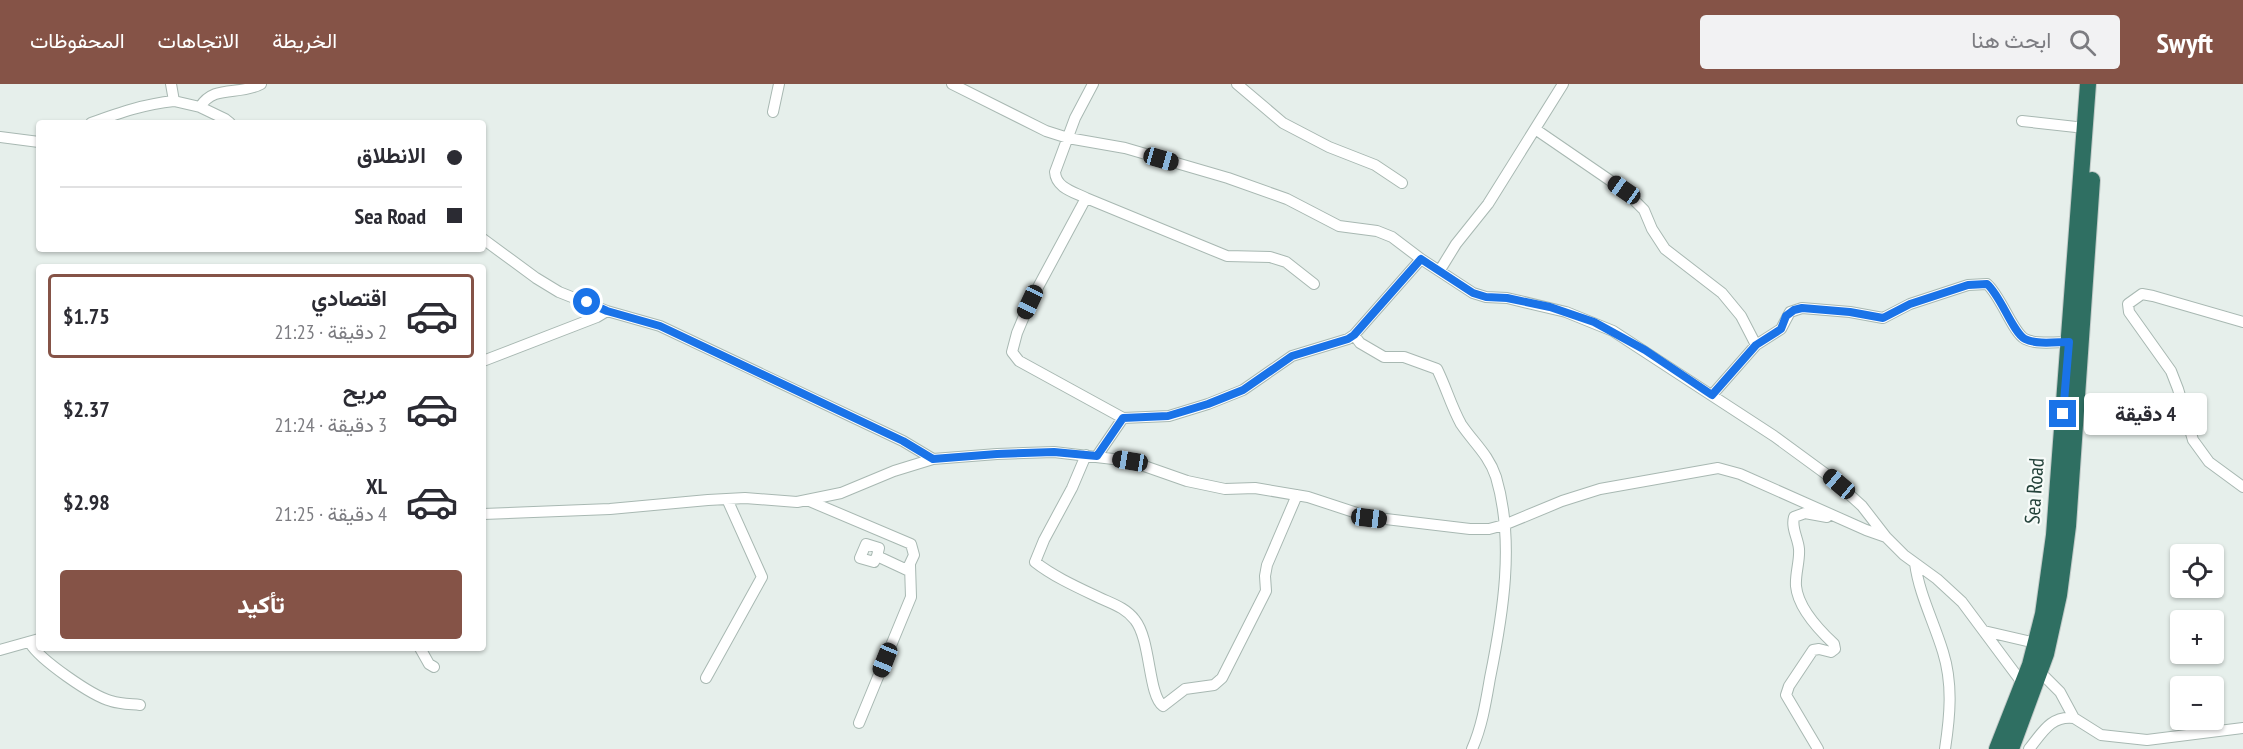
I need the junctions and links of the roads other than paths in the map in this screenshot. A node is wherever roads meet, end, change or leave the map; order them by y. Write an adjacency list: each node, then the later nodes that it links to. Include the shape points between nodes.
1 (171, 84): 10 (street)
2 (261, 84): 11 (street, via 254,88 220,86 209,92)
3 (780, 84): 12 (street)
4 (951, 84): 19 (street)
5 (1093, 84): 19 (street)
6 (1237, 84): 21 (street, via 1283,123 1375,165)
7 (1563, 84): 17 (street)
8 (2088, 84): 16 (highway, Sea Road)
9 (2099, 84): 55 (highway, Sea Road, via 2067,535 2056,614)
10 (174, 101): 11 (street); 13 (street, via 131,108)
11 (200, 107): 14 (street)
12 (773, 112)
13 (99, 120)
14 (226, 120)
15 (2022, 121): 16 (street)
16 (2085, 128): 30 (highway, Sea Road)
17 (1535, 129): 25 (street); 31 (street, via 1638,202 1665,249 1722,293 1741,316)
18 (0, 137): 20 (street)
19 (1068, 138): 22 (street, via 1055,179); 24 (street, via 1125,148 1262,189 1339,226 1392,237)
20 (36, 142)
21 (1402, 183)
22 (1086, 198): 26 (street, via 1227,256 1270,257 1286,262); 34 (street, via 1030,302 1012,352 1019,361)
23 (486, 241): 27 (street, via 559,292)
24 (1421, 259): 25 (street); 29 (street)
25 (1440, 270): 33 (street, via 1473,293 1550,307 1594,322 1645,350)
26 (1314, 284)
27 (607, 311): 32 (street); 36 (street, via 660,326 903,441)
28 (2243, 322): 37 (street, via 2142,294 2128,304 2129,312 2170,370 2193,440 2209,462)
29 (1354, 335): 34 (street, via 1292,356 1243,390 1208,404 1168,416); 43 (street, via 1360,344 1384,357 1404,357 1437,369 1462,425 1484,452 1495,475)
30 (2069, 342): 31 (street, via 2026,339 1995,290 1979,283 1910,304 1883,318 1802,308 1790,312 1781,329); 50 (highway, Sea Road, via 2054,535)
31 (1756, 345): 33 (street)
32 (486, 360)
33 (1712, 395): 44 (street, via 1830,477 1862,506)
34 (1123, 418): 35 (street)
35 (1091, 455): 36 (street, via 1054,452); 38 (street, via 1130,461 1187,481 1225,489 1254,488); 38 (street, via 1035,562 1134,618 1145,643 1156,697 1163,706 1185,689 1214,685 1222,678 1263,599 1267,565)
36 (933, 459): 40 (street, via 842,493)
37 (2243, 488)
38 (1297, 495): 43 (street, via 1369,518 1470,529)
39 (727, 499): 40 (street); 41 (street); 56 (street, via 762,577)
40 (807, 500): 47 (street, via 911,544 914,555)
41 (486, 514)
42 (1845, 520): 43 (street, via 1718,468 1600,489); 44 (street); 63 (street, via 1805,513 1792,520 1799,554 1798,595 1810,618 1835,649 1813,650 1786,691 1788,701)
43 (1504, 525): 62 (street, via 1500,617 1485,705)
44 (1886, 537): 46 (street)
45 (877, 556): 47 (street, via 907,570)
46 (1915, 563): 48 (street, via 1962,602); 64 (street, via 1949,680 1951,698)
47 (910, 564): 60 (street, via 911,597)
48 (1984, 631): 50 (street); 57 (street)
49 (35, 641): 51 (street)
50 (2036, 643): 57 (highway, Sea Road)
51 (0, 650)
52 (36, 651): 58 (street, via 95,695)
53 (422, 651): 54 (street)
54 (434, 667)
55 (2040, 672): 59 (street, via 2060,692); 66 (highway, Sea Road)
56 (706, 678)
57 (2023, 684): 65 (highway, Sea Road)
58 (140, 705)
59 (2074, 718): 61 (street, via 2101,735 2133,740); 67 (street, via 2065,717 2048,725)
60 (859, 723)
61 (2243, 728)
62 (1472, 749)
63 (1818, 749)
64 (1945, 749)
65 (1997, 749)
66 (2011, 749)
67 (2029, 749)

